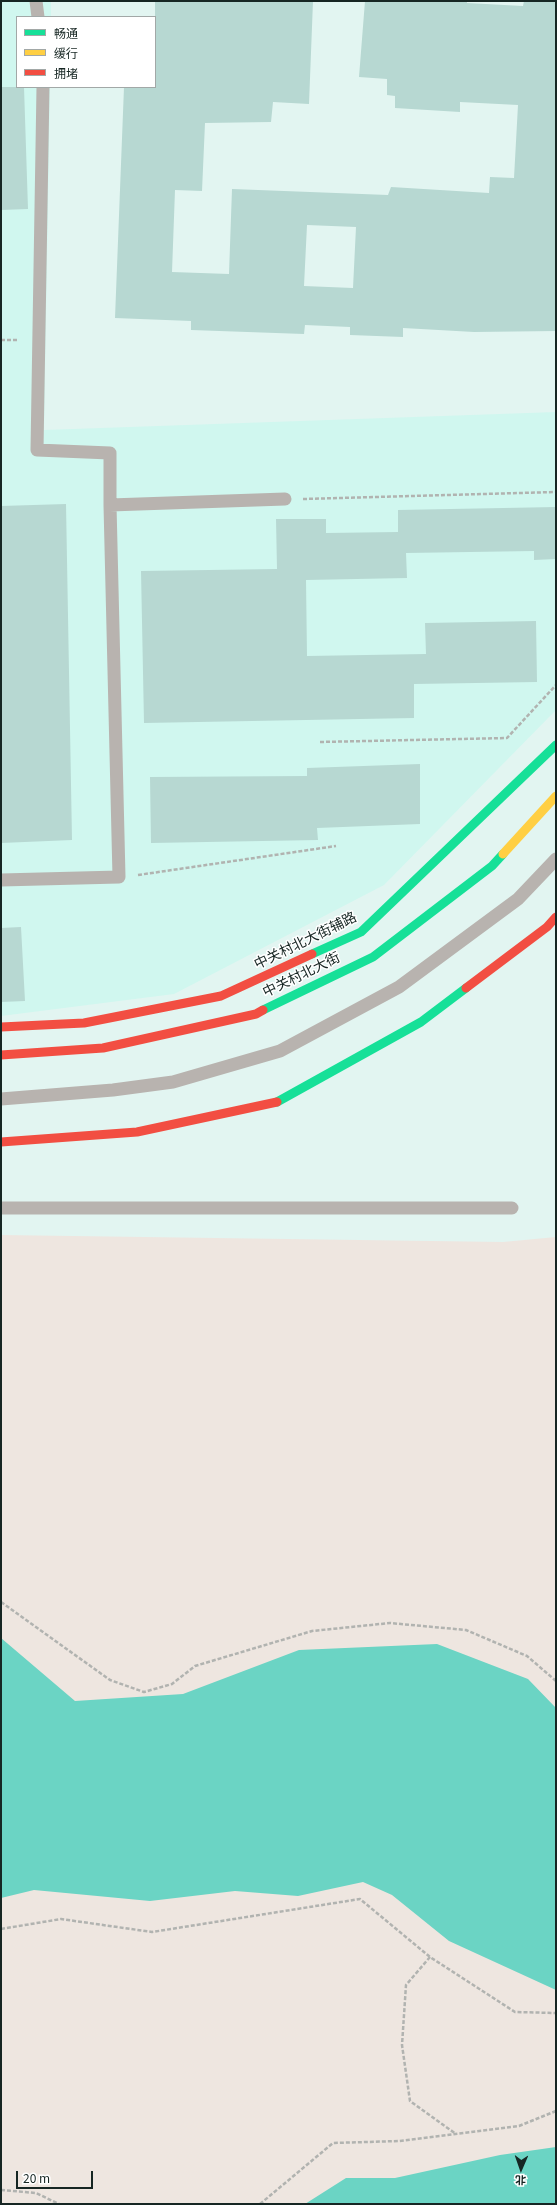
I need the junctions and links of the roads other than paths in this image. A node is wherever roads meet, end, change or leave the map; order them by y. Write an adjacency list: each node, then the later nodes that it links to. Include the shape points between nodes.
1 (36, 1): 2 (lane)
2 (38, 16)
3 (43, 88): 5 (lane, via 37,450 110,453)
4 (285, 499): 5 (lane)
5 (110, 505): 9 (lane, via 119,878)
6 (556, 745): 11 (main road, 中关村北大街辅路, via 361,932 221,996 84,1023)
7 (556, 796): 12 (main road, 中关村北大街, via 492,866 373,957 256,1014 103,1048)
8 (556, 859): 13 (lane, via 518,899 399,987 280,1051 173,1082 113,1090)
9 (1, 880)
10 (556, 917): 14 (main road, via 421,1022 279,1101 137,1132)
11 (1, 1027)
12 (1, 1055)
13 (1, 1099)
14 (1, 1142)
15 (1, 1208): 16 (lane)
16 (512, 1208)

